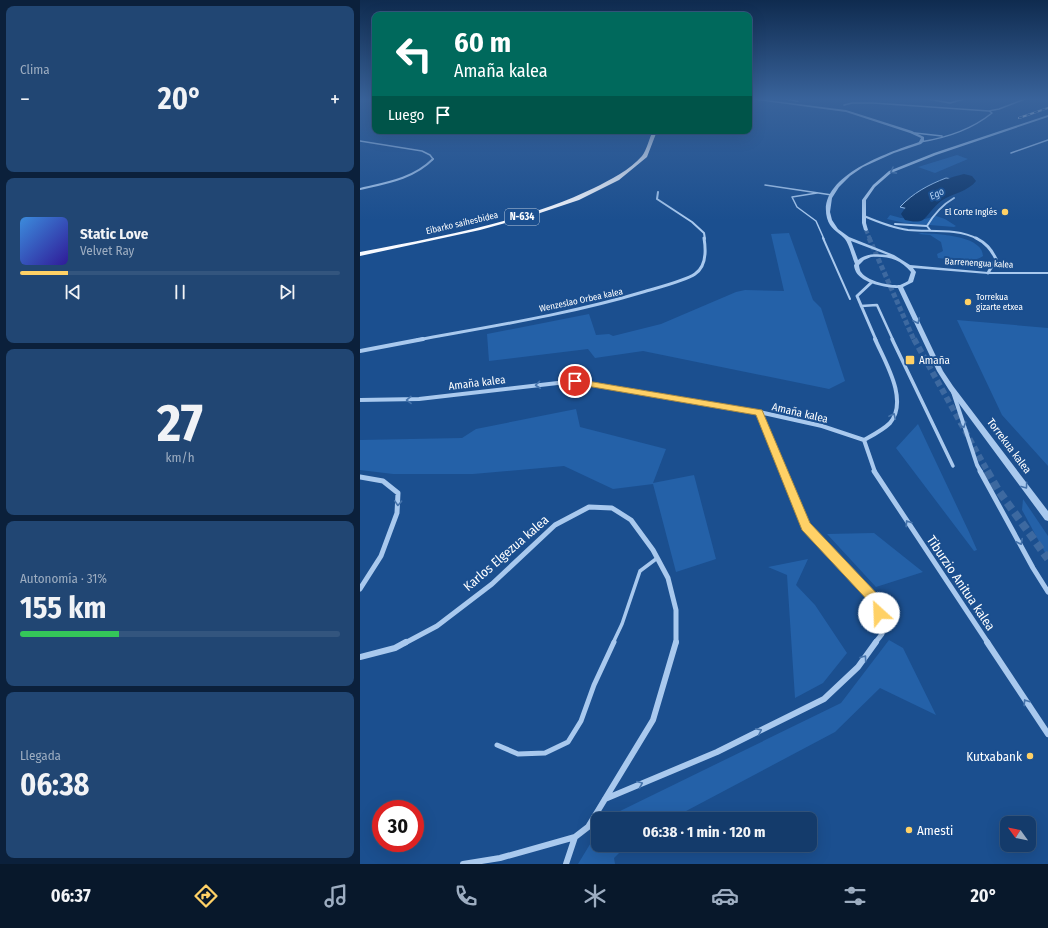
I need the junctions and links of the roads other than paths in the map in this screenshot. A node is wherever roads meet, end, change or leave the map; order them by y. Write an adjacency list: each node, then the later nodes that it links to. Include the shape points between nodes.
1 (654, 139): 21 (highway, Eibarko saihesbidea / N-634, via 650,150 635,165 612,181 567,203 477,230)
2 (922, 139): 7 (street)
3 (935, 139): 7 (street)
4 (978, 139): 15 (street, one-way to 15, via 890,172 868,193 864,200)
5 (1048, 140): 8 (street)
6 (360, 141): 10 (street, via 422,151 433,159 428,166 415,173 386,184)
7 (920, 142): 13 (street, via 861,166)
8 (1011, 153)
9 (765, 185): 12 (lane)
10 (360, 189)
11 (658, 192): 31 (street, Wenzeslao Orbea kalea, via 657,199 704,233 706,252 702,266 695,274 614,301)
12 (817, 193): 13 (lane); 29 (lane, via 792,197 793,202 816,221)
13 (832, 195): 20 (street, via 828,210 829,220 835,229)
14 (954, 198): 17 (street, via 942,204)
15 (864, 216): 18 (street); 19 (street, via 908,230)
16 (895, 224): 17 (street)
17 (927, 226): 19 (street)
18 (866, 230)
19 (930, 230): 25 (street, via 957,233 983,242 996,259)
20 (847, 238): 22 (street); 23 (street)
21 (360, 254)
22 (898, 259): 23 (street, via 872,256 865,257); 24 (street)
23 (857, 263): 27 (street, via 856,270)
24 (910, 266): 25 (street, Barrenengua kalea); 28 (street, via 914,277)
25 (988, 273): 26 (street, Barrenengua kalea)
26 (1048, 273)
27 (872, 282): 28 (street, via 885,286); 30 (street, via 857,296)
28 (900, 286): 32 (street, Torrekua kalea, one-way to 32, via 940,371)
29 (850, 299)
30 (861, 306): 35 (street, one-way to 30, via 889,426 898,407 897,390); 36 (street, via 877,305)
31 (360, 351)
32 (951, 388): 38 (street, Torrekua kalea, one-way to 38); 41 (street, one-way to 41, via 977,465)
33 (360, 400): 34 (street, Amaña kalea, one-way to 33, via 575,381 419,399)
34 (759, 412): 35 (street, Amaña kalea, via 822,426); 45 (street, one-way to 34, via 717,752 824,699 858,667 882,634 877,602 806,527)
35 (864, 440): 43 (street, Tiburzio Anitua kalea, one-way to 35, via 873,468)
36 (954, 466)
37 (360, 477): 40 (street, one-way to 40, via 382,481 398,494 397,514 381,556)
38 (1048, 518)
39 (656, 559): 42 (street, Karlos Elgezua kalea, via 653,550 631,520 612,508 589,507 555,525 492,584 437,626 395,648); 44 (lane, via 640,571 622,624 594,685 581,721 568,742 545,753 518,754); 45 (street, Karlos Elgezua kalea, via 668,578 676,610 676,646 653,720)
40 (360, 589)
41 (1048, 592)
42 (360, 657)
43 (1048, 734)
44 (498, 745)
45 (604, 799): 46 (street, Karlos Elgezua kalea, via 588,826)
46 (575, 837): 47 (street, Karlos Elgezua kalea, via 500,858); 48 (street, Karlos Elgezua kalea)
47 (463, 864)
48 (566, 864)

